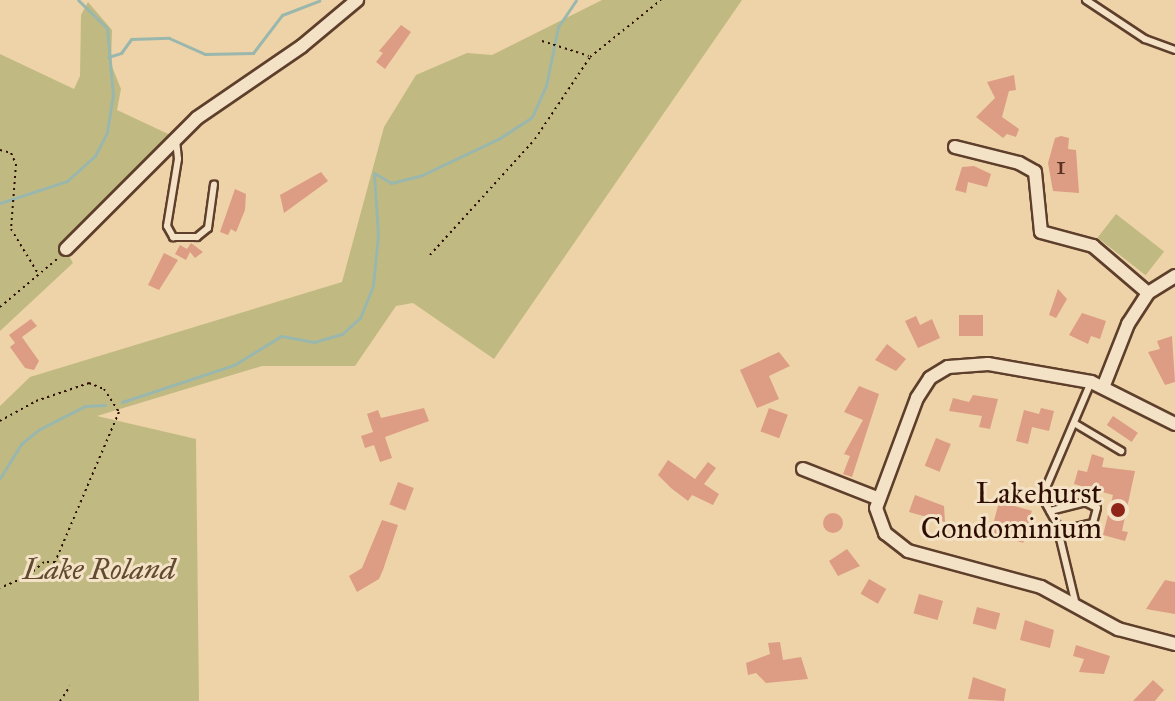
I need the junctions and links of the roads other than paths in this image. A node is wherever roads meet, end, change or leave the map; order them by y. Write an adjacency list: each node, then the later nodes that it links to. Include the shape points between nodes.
1 (357, 0): 4 (street, via 272,68 197,118)
2 (1086, 0): 3 (lane, via 1145,39)
3 (1175, 50)
4 (176, 140): 6 (lane, via 167,226 173,237 197,237 208,228); 7 (street)
5 (955, 147): 9 (street, via 1035,172 1041,232 1093,246)
6 (214, 184)
7 (66, 249)
8 (1175, 276): 9 (street)
9 (1148, 293): 11 (street, via 1128,324)
10 (1091, 382): 11 (street); 12 (lane); 16 (street, via 988,364 938,372 917,398)
11 (1104, 385): 13 (street)
12 (1074, 423): 14 (lane); 17 (lane, via 1044,492)
13 (1175, 424)
14 (1121, 451)
15 (803, 469): 16 (street)
16 (877, 498): 19 (street, via 885,533 908,551)
17 (1050, 511): 18 (lane); 18 (lane, via 1085,502 1097,508 1093,523)
18 (1058, 531): 19 (lane)
19 (1075, 601): 20 (street, via 1118,629)
20 (1175, 644)

